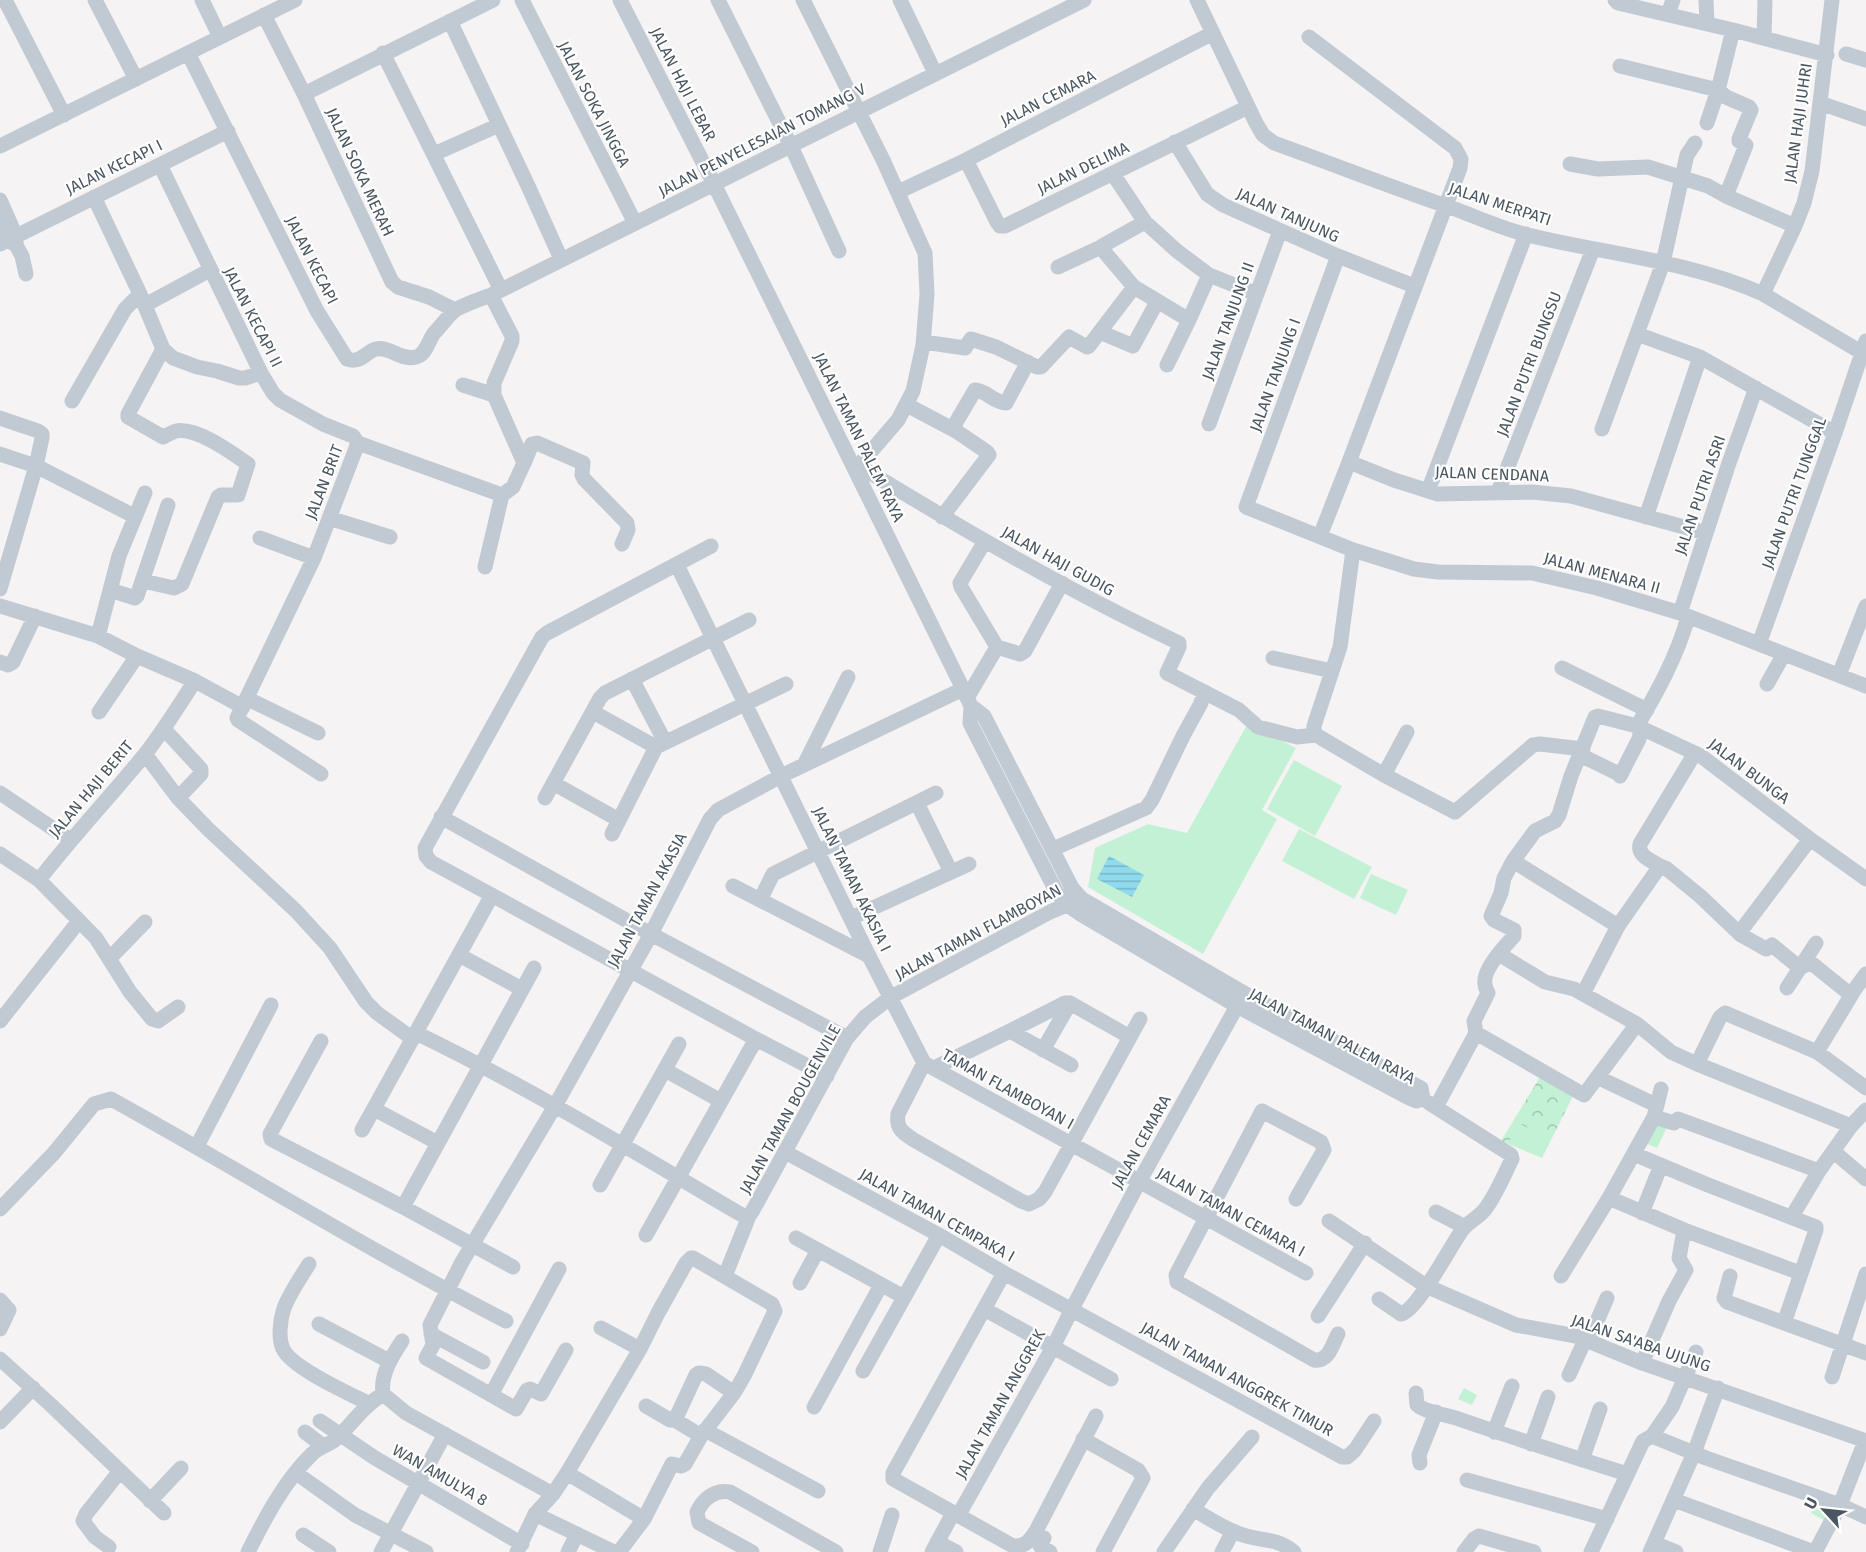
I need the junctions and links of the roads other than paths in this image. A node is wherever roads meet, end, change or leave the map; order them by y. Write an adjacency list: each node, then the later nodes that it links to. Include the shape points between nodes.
1 (5, 0): 39 (street)
2 (95, 0): 33 (street)
3 (202, 0): 23 (street)
4 (295, 0): 18 (street)
5 (493, 0): 19 (street)
6 (522, 0): 61 (street, JALAN SOKA JINGGA)
7 (620, 0): 54 (street, JALAN HAJI LEBAR)
8 (718, 0): 47 (street)
9 (803, 0): 38 (street)
10 (900, 0): 32 (street)
11 (1084, 0): 32 (street, JALAN PENYELESAIAN TOMANG V)
12 (1197, 0): 22 (street, JALAN MERPATI)
13 (1615, 0): 17 (street, JALAN HAJI JUHRI)
14 (1706, 0): 20 (street)
15 (1766, 0): 25 (street)
16 (1832, 0): 29 (street, JALAN HAJI JUHRI)
17 (1670, 7): 20 (street, JALAN HAJI JUHRI)
18 (264, 15): 23 (street); 35 (street, JALAN SOKA MERAH)
19 (450, 21): 27 (street); 42 (street)
20 (1707, 24): 21 (street, JALAN HAJI JUHRI)
21 (1732, 30): 25 (street, JALAN HAJI JUHRI); 34 (street)
22 (1213, 33): 37 (street, JALAN MERPATI); 49 (street, JALAN CEMARA)
23 (220, 37): 26 (street)
24 (1310, 38): 59 (street, via 1461,155)
25 (1764, 38): 29 (street, JALAN HAJI JUHRI)
26 (188, 53): 33 (street); 43 (street, JALAN KECAPI)
27 (383, 53): 35 (street); 48 (street)
28 (1846, 54): 30 (street)
29 (1827, 55): 36 (street, JALAN HAJI JUHRI)
30 (1866, 60)
31 (1620, 66): 34 (street)
32 (935, 73): 38 (street, JALAN PENYELESAIAN TOMANG V)
33 (136, 79): 39 (street)
34 (1718, 90): 41 (street); 56 (street, via 1750,110 1739,139 1746,145)
35 (304, 94): 83 (street, JALAN SOKA MERAH, via 392,282)
36 (1820, 103): 40 (street); 62 (street, JALAN HAJI JUHRI, via 1812,171)
37 (1248, 107): 44 (street, JALAN DELIMA); 59 (street, JALAN MERPATI, via 1263,135 1274,143)
38 (859, 112): 47 (street, JALAN PENYELESAIAN TOMANG V); 55 (street)
39 (64, 115): 46 (street)
40 (1866, 119)
41 (1707, 123)
42 (499, 125): 48 (street); 70 (street)
43 (228, 131): 51 (street, JALAN KECAPI I); 83 (street, JALAN KECAPI, via 317,311 347,358 354,361 376,349 418,357)
44 (1175, 142): 52 (street, JALAN DELIMA); 63 (street, JALAN TANJUNG, via 1207,194)
45 (1695, 143): 53 (street, via 1687,155)
46 (0, 146)
47 (791, 146): 54 (street, JALAN PENYELESAIAN TOMANG V); 68 (street)
48 (434, 154): 78 (street)
49 (966, 160): 52 (street, JALAN DELIMA, via 1000,226); 55 (street, JALAN CEMARA)
50 (1570, 164): 53 (street, via 1598,169 1648,167)
51 (160, 165): 57 (street, JALAN KECAPI I); 73 (street, JALAN KECAPI II)
52 (1113, 174): 60 (street)
53 (1682, 178): 56 (street); 71 (street)
54 (714, 184): 61 (street, JALAN PENYELESAIAN TOMANG V); 109 (street, JALAN TAMAN PALEM RAYA)
55 (898, 192): 87 (street, via 926,253)
56 (1726, 196): 62 (street)
57 (94, 197): 65 (street, JALAN KECAPI I); 81 (street)
58 (0, 200): 65 (street)
59 (1445, 206): 64 (street, JALAN MERPATI); 76 (street)
60 (1145, 222): 66 (street); 75 (street)
61 (635, 224): 70 (street, JALAN PENYELESAIAN TOMANG V)
62 (1795, 226): 80 (street, JALAN HAJI JUHRI)
63 (1280, 231): 69 (street, JALAN TANJUNG); 79 (street, JALAN TANJUNG II)
64 (1526, 234): 67 (street, JALAN MERPATI); 110 (street)
65 (8, 238): 74 (street, via 22,256)
66 (1101, 248): 72 (street); 77 (street)
67 (1593, 249): 71 (street, JALAN MERPATI); 111 (street, JALAN PUTRI BUNGSU)
68 (839, 251)
69 (1338, 256): 76 (street, JALAN TANJUNG); 115 (street, JALAN TANJUNG I)
70 (561, 259): 78 (street, JALAN PENYELESAIAN TOMANG V)
71 (1663, 263): 80 (street, JALAN MERPATI); 86 (street)
72 (1058, 267)
73 (210, 270): 81 (street); 93 (street, JALAN KECAPI II)
74 (26, 274)
75 (1209, 275): 79 (street); 84 (street)
76 (1414, 286): 106 (street)
77 (1134, 287): 82 (street); 85 (street)
78 (496, 292): 83 (street, JALAN PENYELESAIAN TOMANG V); 96 (street, via 512,341 494,383)
79 (1257, 294): 100 (street, JALAN TANJUNG II)
80 (1763, 294): 89 (street, JALAN MERPATI)
81 (143, 299): 88 (street); 97 (street, via 124,309)
82 (1157, 302): 84 (street); 85 (street, via 1133,346)
83 (455, 310)
84 (1189, 320): 92 (street)
85 (1100, 332): 91 (street, via 1087,347 1070,337 1041,367)
86 (1637, 334): 90 (street); 101 (street)
87 (924, 342): 91 (street, via 965,348 971,339); 98 (street)
88 (163, 349): 93 (street, via 173,358 239,378); 131 (street, via 128,414 131,420 164,437 174,431 195,433 248,464 238,495 218,496 182,584 169,588)
89 (1865, 349): 103 (street, JALAN PUTRI TUNGGAL)
90 (1700, 357): 95 (street); 118 (street)
91 (1028, 362): 102 (street, via 1006,403 975,390 955,423)
92 (1167, 365)
93 (261, 373): 104 (street, JALAN KECAPI II, via 280,400 353,436)
94 (463, 385): 96 (street)
95 (1756, 388): 103 (street); 120 (street, JALAN PUTRI ASRI)
96 (494, 395): 107 (street)
97 (72, 401)
98 (907, 405): 102 (street); 109 (street)
99 (0, 418): 108 (street, via 42,434)
100 (1209, 424)
101 (1602, 429)
102 (956, 431): 117 (street, via 989,455)
103 (1835, 434): 142 (street, JALAN PUTRI TUNGGAL)
104 (358, 443): 113 (street, JALAN BRIT); 119 (street, JALAN BRIT)
105 (0, 454): 108 (street)
106 (1349, 462): 110 (street, JALAN CENDANA); 121 (street)
107 (524, 463): 113 (street, via 513,487); 125 (street, via 532,444 537,443 583,463 584,479 627,523)
108 (36, 466): 116 (street); 133 (street)
109 (858, 467): 117 (street, JALAN HAJI GUDIG); 158 (street, JALAN TAMAN PALEM RAYA)
110 (1428, 491): 111 (street, JALAN CENDANA)
111 (1498, 492): 118 (street, JALAN CENDANA, via 1571,496)
112 (145, 493): 116 (street)
113 (502, 495): 130 (street)
114 (168, 505): 131 (street)
115 (1246, 507): 121 (street, JALAN MENARA II)
116 (134, 516): 134 (street)
117 (942, 517): 124 (street, JALAN HAJI GUDIG)
118 (1646, 517): 120 (street, JALAN CENDANA)
119 (329, 518): 122 (street); 128 (street, JALAN BRIT)
120 (1706, 533): 137 (street, JALAN PUTRI ASRI)
121 (1320, 536): 127 (street, JALAN MENARA II)
122 (390, 537)
123 (260, 538): 128 (street)
124 (985, 541): 132 (street, JALAN HAJI GUDIG); 143 (street, via 960,583)
125 (622, 544)
126 (711, 546): 129 (street)
127 (1353, 550): 137 (street, JALAN MENARA II, via 1414,569 1532,573); 149 (street, via 1340,647)
128 (314, 558): 159 (street, JALAN BRIT)
129 (677, 565): 141 (street, JALAN TAMAN AKASIA I); 184 (street, via 542,638)
130 (484, 567)
131 (143, 581): 134 (street, via 135,597)
132 (1062, 583): 143 (street, via 1025,651 1020,654); 157 (street, JALAN HAJI GUDIG, via 1179,643 1167,673)
133 (0, 589)
134 (110, 590): 140 (street)
135 (0, 606): 138 (street)
136 (1866, 606): 150 (street)
137 (1684, 615): 142 (street, JALAN MENARA II); 161 (street, JALAN PUTRI ASRI, via 1680,646)
138 (35, 616): 140 (street); 147 (street, via 14,662)
139 (749, 620): 141 (street)
140 (98, 636): 145 (street)
141 (713, 638): 152 (street); 160 (street, JALAN TAMAN AKASIA I)
142 (1759, 644): 144 (street, JALAN MENARA II)
143 (998, 647): 158 (street)
144 (1784, 654): 150 (street, JALAN MENARA II); 155 (street)
145 (136, 656): 153 (street); 162 (street)
146 (1273, 658): 149 (street)
147 (0, 662)
148 (1562, 668): 161 (street)
149 (1332, 671): 168 (street, via 1314,726)
150 (1839, 675): 156 (street, JALAN MENARA II)
151 (848, 677): 173 (street)
152 (632, 679): 163 (street, via 605,693); 169 (street)
153 (195, 681): 159 (street); 165 (street, JALAN HAJI BERIT)
154 (786, 684): 160 (street)
155 (1767, 684)
156 (1866, 686)
157 (1205, 692): 168 (street, via 1239,710 1258,726 1297,737); 189 (street, via 1146,808)
158 (967, 698): 173 (street, JALAN TAMAN AKASIA); 178 (street, JALAN TAMAN PALEM RAYA, via 970,723)
159 (245, 703): 167 (street); 174 (street, via 238,720)
160 (745, 703): 169 (street); 176 (street, JALAN TAMAN AKASIA I)
161 (1647, 710): 164 (street, JALAN PUTRI ASRI)
162 (99, 712)
163 (592, 712): 169 (street); 177 (street)
164 (1639, 727): 170 (street, JALAN BUNGA, via 1598,716); 170 (street, JALAN PUTRI ASRI, via 1639,739 1618,775); 171 (street, JALAN BUNGA)
165 (164, 729): 172 (street, JALAN HAJI BERIT); 181 (street, via 201,769 201,774)
166 (1407, 732): 175 (street)
167 (318, 733)
168 (1316, 735): 175 (street)
169 (661, 745): 185 (street)
170 (1581, 752): 175 (street, via 1533,745 1455,812); 192 (street, via 1555,821 1534,831)
171 (1695, 753): 187 (street, JALAN BUNGA); 194 (street, via 1640,844 1641,854)
172 (144, 754): 181 (street); 188 (street, JALAN HAJI BERIT)
173 (804, 765): 176 (street, JALAN TAMAN AKASIA)
174 (321, 774)
175 (1384, 775)
176 (781, 776): 190 (street, JALAN TAMAN AKASIA I); 208 (street, JALAN TAMAN AKASIA, via 713,814)
177 (553, 783): 182 (street); 185 (street)
178 (1010, 784): 189 (street, JALAN TAMAN PALEM RAYA); 202 (street, JALAN TAMAN PALEM RAYA, via 1056,891)
179 (0, 793): 188 (street)
180 (936, 793): 183 (street)
181 (178, 798): 232 (street, via 296,911 330,948 366,1002)
182 (544, 798)
183 (916, 803): 190 (street); 195 (street)
184 (441, 817): 199 (street, via 425,848 426,856); 208 (street)
185 (619, 820): 186 (street)
186 (612, 834)
187 (1810, 839): 196 (street, JALAN BUNGA); 207 (street)
188 (70, 840): 197 (street, JALAN HAJI BERIT)
189 (1053, 849): 200 (street, JALAN TAMAN PALEM RAYA, via 1072,888)
190 (818, 851): 201 (street, via 773,874); 203 (street, JALAN TAMAN AKASIA I)
191 (0, 854): 197 (street)
192 (1513, 861): 206 (street); 210 (street, via 1491,916 1515,932)
193 (969, 864): 195 (street)
194 (1660, 866): 206 (street); 207 (street, via 1694,890)
195 (951, 872): 203 (street)
196 (1865, 877)
197 (39, 880): 204 (street)
198 (733, 886): 201 (street)
199 (492, 895): 211 (street); 216 (street)
200 (1082, 899): 202 (street, JALAN TAMAN FLAMBOYAN); 223 (street, JALAN TAMAN PALEM RAYA)
201 (760, 900): 212 (street)
202 (1066, 904): 222 (street, JALAN TAMAN FLAMBOYAN); 223 (street, JALAN TAMAN PALEM RAYA)
203 (851, 918): 212 (street, JALAN TAMAN AKASIA I)
204 (79, 921): 213 (street); 227 (street)
205 (145, 922): 213 (street)
206 (1618, 926): 220 (street)
207 (1740, 932): 215 (street, via 1766,949 1772,945)
208 (651, 934): 216 (street, JALAN TAMAN AKASIA); 234 (street)
209 (1816, 943): 215 (street)
210 (1499, 954): 220 (street, via 1545,982); 231 (street, via 1485,977 1488,993 1474,1021)
211 (459, 955): 219 (street); 232 (street)
212 (869, 956): 222 (street, JALAN TAMAN AKASIA I)
213 (110, 958): 226 (street, via 130,992 154,1021)
214 (534, 968): 219 (street)
215 (1800, 968): 218 (street); 221 (street, via 1810,962)
216 (630, 970): 235 (street); 251 (street, JALAN TAMAN AKASIA)
217 (1866, 974): 221 (street)
218 (1787, 988)
219 (522, 989): 240 (street)
220 (1583, 994): 229 (street)
221 (1851, 995): 239 (street)
222 (891, 997): 234 (street, JALAN TAMAN BOUGENVILE, via 865,1017); 242 (street, TAMAN FLAMBOYAN I)
223 (1240, 1000): 250 (street, JALAN TAMAN PALEM RAYA, via 1407,1097); 268 (street, JALAN CEMARA)
224 (1070, 1003): 230 (street); 233 (street); 238 (street)
225 (271, 1005): 260 (street)
226 (178, 1007)
227 (3, 1011)
228 (1140, 1019): 233 (street)
229 (1636, 1024): 241 (street, via 1671,1052); 246 (street)
230 (1010, 1032): 238 (street); 242 (street)
231 (1476, 1033): 246 (street, via 1584,1095); 250 (street)
232 (414, 1036): 240 (street); 252 (street)
233 (1130, 1037): 258 (street)
234 (847, 1038): 245 (street, JALAN TAMAN BOUGENVILE)
235 (756, 1039): 245 (street); 249 (street)
236 (321, 1041): 272 (street, via 270,1134 271,1139)
237 (679, 1044): 244 (street)
238 (1043, 1050): 243 (street)
239 (1817, 1052): 241 (street, via 1725,1013); 247 (street)
240 (480, 1064): 251 (street); 257 (street)
241 (1697, 1064): 255 (street)
242 (929, 1065): 258 (street, TAMAN FLAMBOYAN I); 258 (street, via 898,1114 901,1132 1021,1201 1029,1204 1039,1199)
243 (1071, 1065)
244 (664, 1070): 249 (street); 259 (street)
245 (826, 1076): 262 (street, JALAN TAMAN BOUGENVILE)
246 (1597, 1077): 253 (street)
247 (1866, 1088)
248 (1661, 1089): 253 (street)
249 (721, 1101): 266 (street)
250 (1429, 1103): 280 (street, JALAN TAMAN PALEM RAYA, via 1511,1155 1486,1209)
251 (555, 1106): 259 (street); 286 (street, JALAN TAMAN AKASIA)
252 (374, 1110): 256 (street); 257 (street)
253 (1655, 1111): 263 (street); 265 (street, via 1675,1123 1678,1119)
254 (1865, 1113): 255 (street)
255 (1851, 1126): 261 (street)
256 (362, 1130)
257 (438, 1143): 272 (street)
258 (1071, 1144): 268 (street, TAMAN FLAMBOYAN I)
259 (623, 1145): 266 (street); 269 (street)
260 (197, 1146): 273 (street, via 111,1099 94,1104); 301 (street)
261 (1833, 1151): 265 (street); 267 (street)
262 (785, 1152): 279 (street, JALAN TAMAN BOUGENVILE); 283 (street, JALAN TAMAN CEMPAKA I)
263 (1634, 1154): 264 (street); 270 (street)
264 (1660, 1165): 275 (street); 276 (street)
265 (1819, 1171): 276 (street)
266 (679, 1176): 279 (street, via 735,1211); 282 (street)
267 (1866, 1179)
268 (1139, 1182): 277 (street, JALAN TAMAN CEMARA I); 307 (street, JALAN CEMARA)
269 (600, 1185)
270 (1609, 1198): 275 (street); 296 (street)
271 (1296, 1199): 277 (street, via 1324,1150 1323,1145 1262,1111)
272 (403, 1207): 286 (street)
273 (0, 1209)
274 (1436, 1212): 280 (street)
275 (1642, 1213): 281 (street)
276 (1794, 1217): 293 (street, via 1816,1228)
277 (1206, 1219): 292 (street, JALAN TAMAN CEMARA I); 315 (street, via 1176,1275 1177,1282 1314,1360 1326,1358)
278 (1329, 1221): 285 (street, JALAN SA'ABA UJUNG)
279 (746, 1226): 295 (street, JALAN TAMAN BOUGENVILE)
280 (1465, 1227): 300 (street)
281 (1684, 1230): 293 (street); 327 (street, via 1679,1258 1686,1270)
282 (646, 1235)
283 (939, 1235): 291 (street, JALAN TAMAN CEMPAKA I); 302 (street)
284 (796, 1238): 287 (street)
285 (1365, 1243): 300 (street, JALAN SA'ABA UJUNG); 308 (street)
286 (472, 1245): 289 (street); 301 (street, JALAN TAMAN AKASIA)
287 (818, 1250): 298 (street); 299 (street)
288 (309, 1264): 341 (street, via 284,1308 280,1325 283,1348 315,1375)
289 (513, 1267)
290 (559, 1269): 339 (street)
291 (1004, 1273): 306 (street); 307 (street, JALAN TAMAN CEMPAKA I)
292 (1306, 1273)
293 (1800, 1273): 310 (street)
294 (1866, 1274): 318 (street)
295 (725, 1276): 320 (street, via 693,1258 688,1260); 336 (street, via 772,1304 775,1311)
296 (1561, 1276)
297 (1731, 1276): 310 (street, via 1725,1300)
298 (800, 1283)
299 (881, 1284): 302 (street); 343 (street)
300 (1427, 1286): 304 (street, via 1401,1314); 317 (street, JALAN SA'ABA UJUNG, via 1516,1325)
301 (447, 1291): 309 (street); 314 (street, JALAN TAMAN AKASIA, via 430,1325)
302 (904, 1297): 328 (street)
303 (1607, 1298): 317 (street)
304 (1379, 1299)
305 (0, 1300): 313 (street, via 9,1310)
306 (984, 1309): 319 (street); 383 (street, via 892,1476)
307 (1072, 1309): 319 (street, JALAN TAMAN ANGGREK); 349 (street, JALAN TAMAN ANGGREK TIMUR, via 1342,1457 1355,1450)
308 (1318, 1316)
309 (506, 1322)
310 (1784, 1323): 318 (street)
311 (319, 1324): 325 (street)
312 (601, 1328): 320 (street)
313 (0, 1329)
314 (431, 1334): 326 (street); 339 (street, JALAN TAMAN AKASIA, via 433,1345 428,1361)
315 (1338, 1334)
316 (402, 1341): 325 (street)
317 (1587, 1341): 327 (street, JALAN SA'ABA UJUNG); 329 (street)
318 (1842, 1345): 323 (street); 331 (street)
319 (1053, 1347): 332 (street); 383 (street, JALAN TAMAN ANGGREK)
320 (640, 1349): 368 (street)
321 (566, 1350): 339 (street, via 541,1394 527,1390 516,1409)
322 (1696, 1352): 330 (street)
323 (1866, 1353)
324 (1, 1360): 334 (street)
325 (389, 1361): 337 (street, via 381,1384)
326 (483, 1362)
327 (1642, 1363): 330 (street, JALAN SA'ABA UJUNG)
328 (863, 1371)
329 (1569, 1375)
330 (1686, 1377): 335 (street, JALAN SA'ABA UJUNG); 356 (street)
331 (1832, 1377)
332 (1111, 1379)
333 (1512, 1386): 352 (street)
334 (33, 1388): 350 (street); 366 (street)
335 (1718, 1388): 359 (street, JALAN SA'ABA UJUNG); 362 (street)
336 (734, 1393): 347 (street, via 699,1373); 353 (street)
337 (383, 1394): 341 (street); 355 (street, via 406,1413)
338 (1416, 1394): 345 (street, via 1420,1407)
339 (491, 1395)
340 (1548, 1397): 360 (street)
341 (368, 1403): 354 (street)
342 (646, 1406): 347 (street)
343 (814, 1407)
344 (1600, 1410): 363 (street)
345 (1436, 1412): 352 (street); 364 (street, via 1419,1455)
346 (1096, 1416): 358 (street)
347 (675, 1420): 353 (street)
348 (320, 1421): 354 (street, WAN AMULYA 8)
349 (1374, 1421)
350 (0, 1422)
351 (305, 1432): 361 (street)
352 (1494, 1432): 360 (street)
353 (703, 1433): 372 (street); 382 (street, via 685,1464 672,1464)
354 (340, 1434): 361 (street); 371 (street, WAN AMULYA 8)
355 (445, 1434): 371 (street); 373 (street)
356 (1652, 1436): 362 (street); 369 (street, via 1643,1440)
357 (1252, 1437): 377 (street)
358 (1083, 1439): 383 (street, via 1028,1543 1013,1546); 404 (street, via 1138,1470 1143,1478)
359 (1866, 1441): 376 (street)
360 (1531, 1444): 363 (street)
361 (323, 1446): 367 (street)
362 (1694, 1453): 374 (street); 376 (street)
363 (1582, 1460): 369 (street)
364 (1420, 1463)
365 (181, 1468): 375 (street)
366 (120, 1471): 375 (street); 392 (street, via 83,1521)
367 (296, 1473): 386 (street, via 355,1515); 393 (street)
368 (567, 1473): 373 (street); 382 (street)
369 (1627, 1474): 384 (street)
370 (1467, 1479): 384 (street)
371 (418, 1484): 386 (street); 390 (street, WAN AMULYA 8)
372 (819, 1491)
373 (553, 1494): 379 (street)
374 (1674, 1500): 391 (street); 412 (street)
375 (150, 1501): 378 (street)
376 (1840, 1505): 381 (street); 412 (street)
377 (1193, 1509): 385 (street); 405 (street)
378 (164, 1514)
379 (535, 1514): 387 (street); 390 (street)
380 (892, 1515): 402 (street)
381 (1866, 1517)
382 (644, 1519): 399 (street)
383 (951, 1519): 389 (street, JALAN TAMAN ANGGREK)
384 (1606, 1519): 410 (street)
385 (1233, 1531): 406 (street); 407 (street, via 1272,1540)
386 (392, 1533): 395 (street); 396 (street)
387 (578, 1534): 397 (street); 398 (street)
388 (303, 1535): 394 (street)
389 (935, 1547): 403 (street)
390 (520, 1548)
391 (1652, 1548): 411 (street)
392 (108, 1549)
393 (248, 1552)
394 (329, 1552)
395 (381, 1552)
396 (426, 1552)
397 (568, 1552)
398 (614, 1552)
399 (619, 1552)
400 (752, 1552): 401 (street, via 699,1522 697,1512 702,1501 723,1491 730,1492)
401 (836, 1552)
402 (880, 1552)
403 (956, 1552)
404 (1103, 1552)
405 (1164, 1552)
406 (1222, 1552)
407 (1294, 1552)
408 (1464, 1552): 409 (street, via 1477,1536)
409 (1534, 1552)
410 (1591, 1552)
411 (1676, 1552)
412 (1815, 1552)

